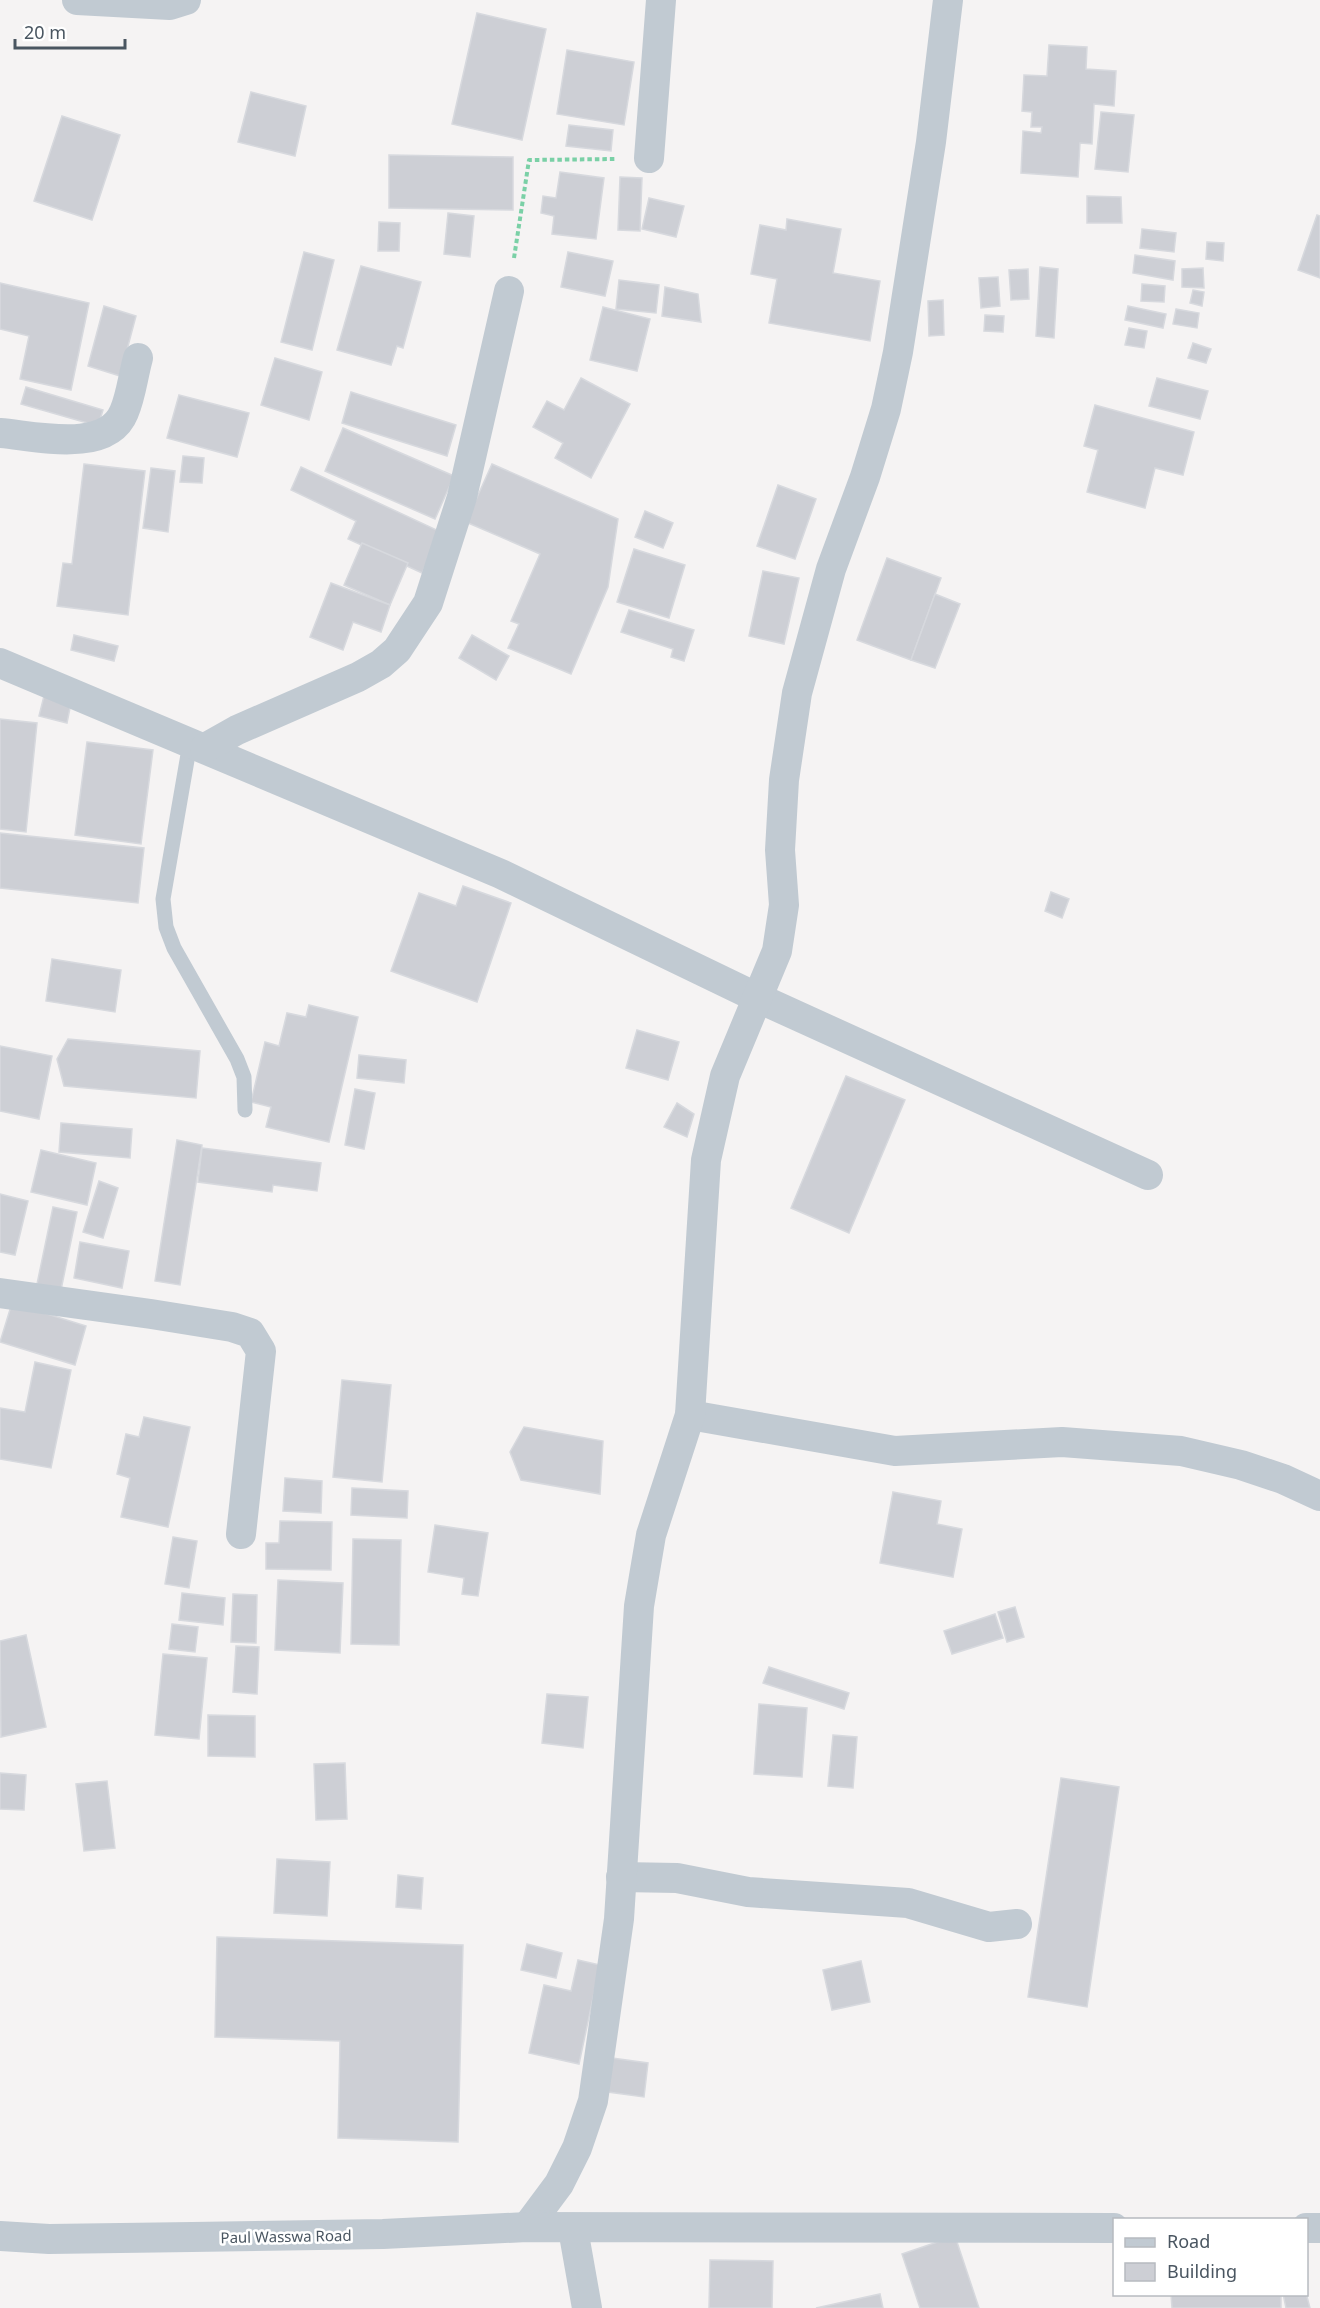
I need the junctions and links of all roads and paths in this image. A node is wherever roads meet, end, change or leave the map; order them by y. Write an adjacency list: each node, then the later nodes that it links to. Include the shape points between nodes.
1 (77, 0): 2 (street, via 170,5)
2 (186, 0)
3 (662, 0): 5 (street)
4 (948, 0): 11 (street, via 931,142 886,409 831,569 797,693 784,780 780,850 784,905 777,951)
5 (649, 158): 6 (path, via 529,160)
6 (508, 291): 10 (street, via 462,497 428,603 397,650 358,677)
7 (138, 358): 8 (street, via 124,413 109,433 96,438)
8 (0, 433)
9 (0, 663): 10 (street)
10 (197, 745): 11 (street, via 501,874); 12 (lane, via 163,899 166,927 237,1059 244,1077)
11 (758, 998): 13 (street); 15 (street, via 725,1076 706,1160)
12 (245, 1110)
13 (1148, 1175)
14 (0, 1293): 17 (street, via 250,1333 261,1351)
15 (690, 1415): 16 (street, via 895,1451 1062,1442 1180,1452 1240,1465); 18 (street, via 651,1535 639,1606)
16 (1320, 1496)
17 (241, 1534)
18 (621, 1877): 19 (street, via 677,1878 748,1892 908,1903 989,1927); 20 (street, via 593,2101 577,2148 559,2184)
19 (1017, 1924)
20 (527, 2227): 22 (street, Paul Wasswa Road); 23 (street, Paul Wasswa Road, via 383,2234 49,2239)
21 (1113, 2228): 22 (street, Paul Wasswa Road)
22 (573, 2229): 24 (street)
23 (0, 2236)
24 (587, 2308)

